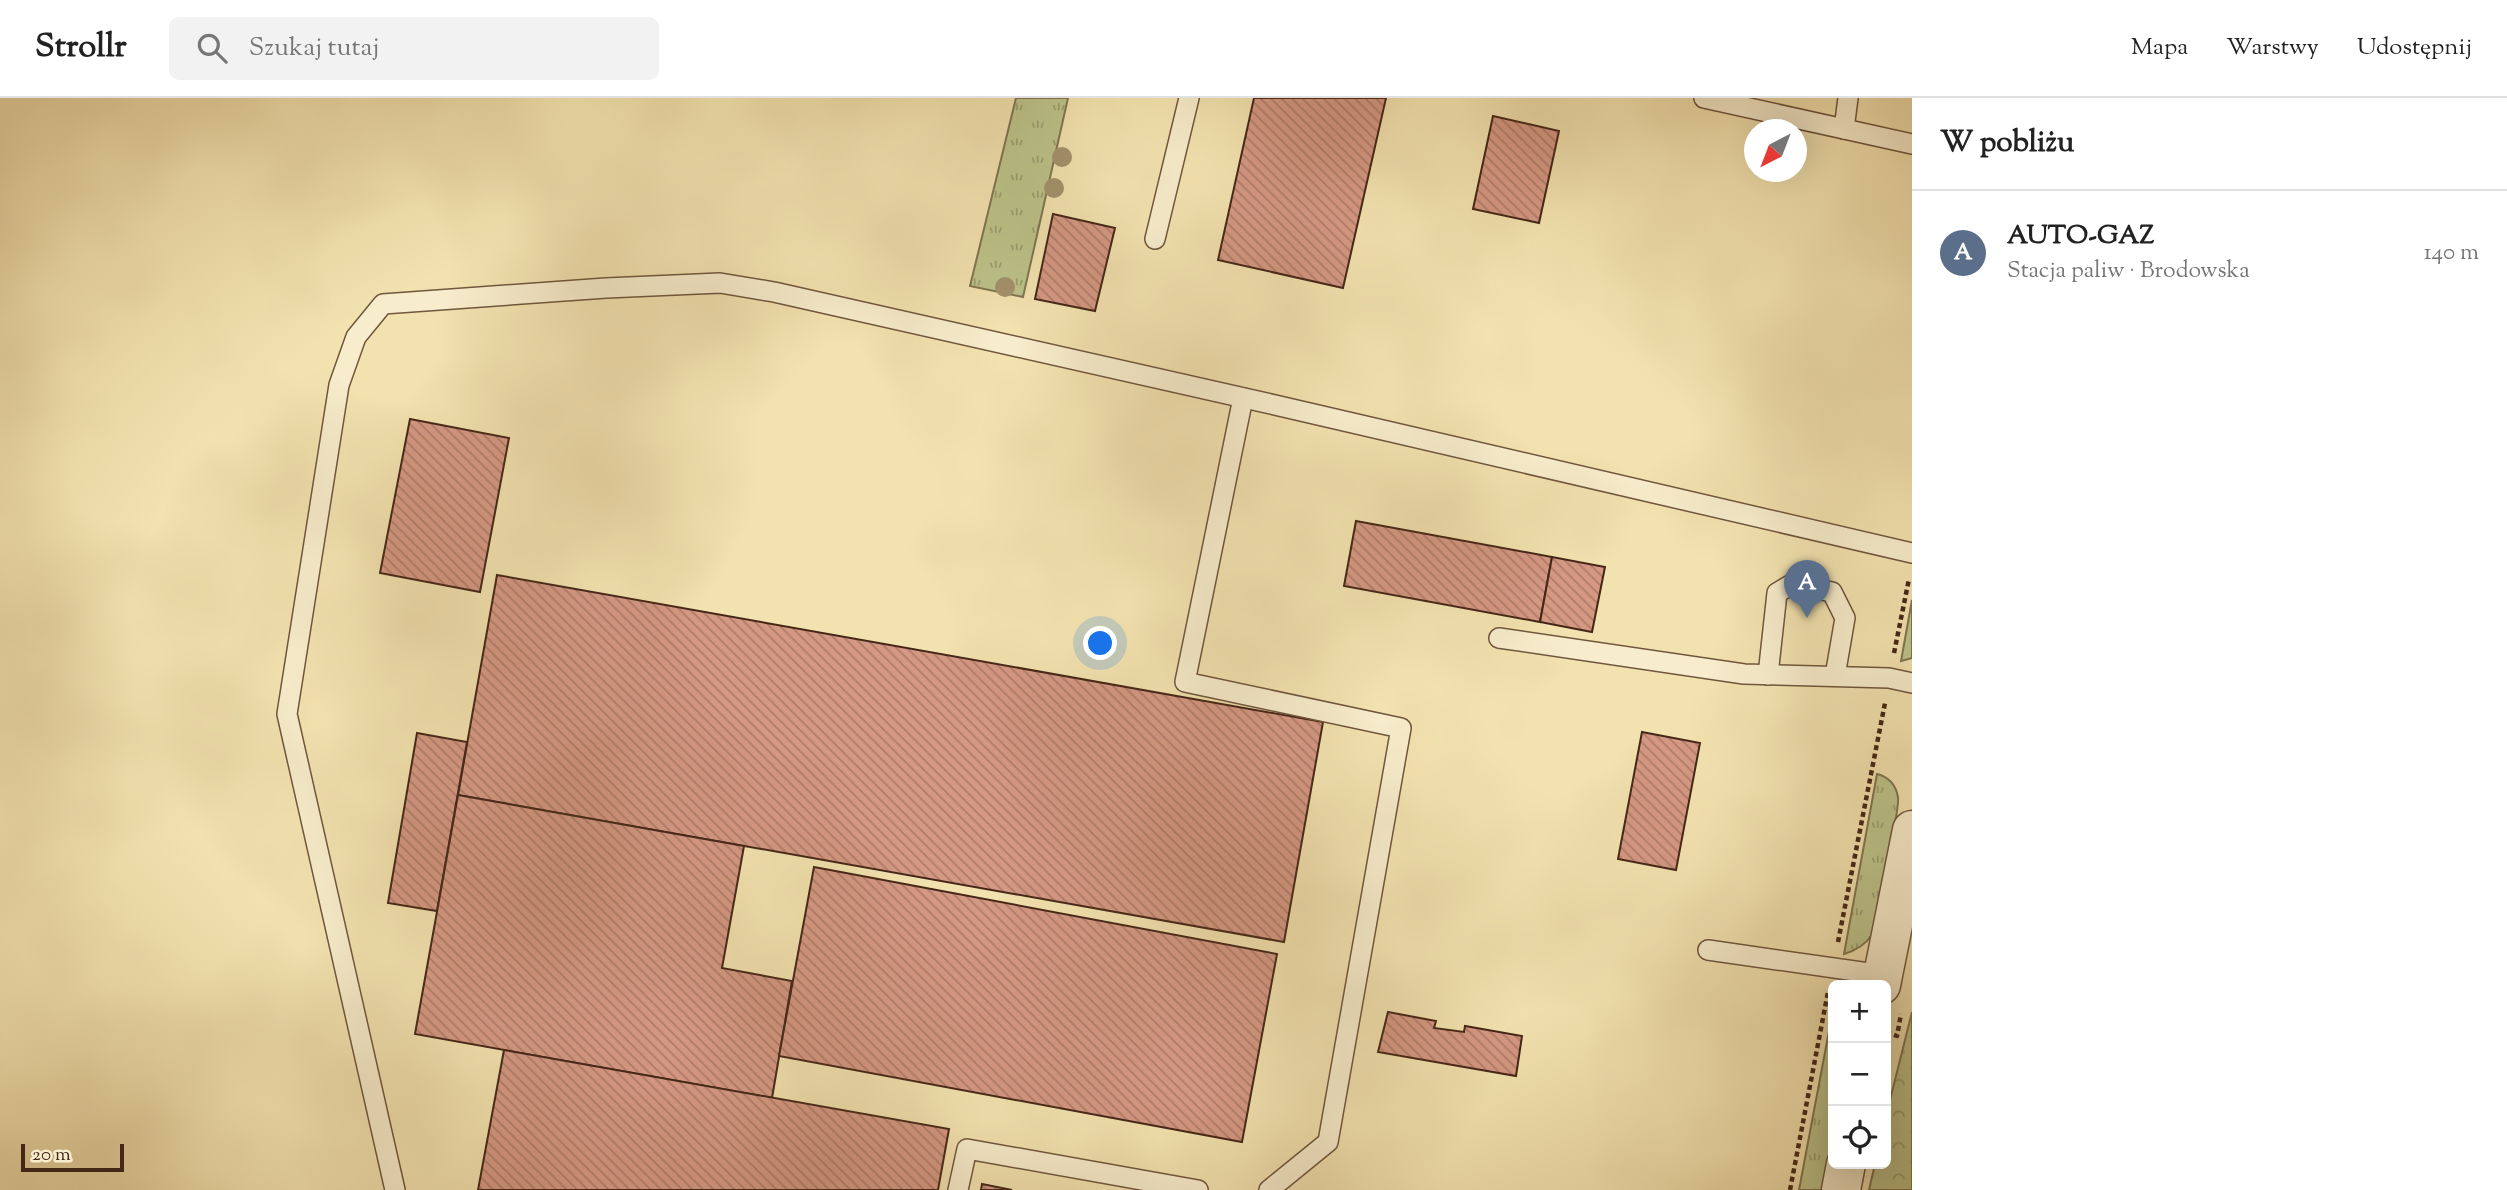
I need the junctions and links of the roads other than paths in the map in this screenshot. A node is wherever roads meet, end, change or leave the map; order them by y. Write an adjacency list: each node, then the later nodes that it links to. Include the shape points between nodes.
1 (1189, 98): 7 (lane)
2 (1704, 98): 4 (lane)
3 (1848, 98): 5 (lane)
4 (1744, 102): 5 (lane)
5 (1844, 129): 6 (lane)
6 (1912, 144)
7 (1155, 239)
8 (1243, 398): 9 (lane); 18 (lane, via 720,283 383,304 356,337 339,385 287,714); 21 (lane, via 1185,682 1401,728 1328,1142)
9 (1912, 553)
10 (1499, 638): 11 (lane)
11 (1768, 675): 12 (lane); 12 (lane, via 1777,593 1792,584 1832,592 1845,618)
12 (1835, 676): 13 (lane)
13 (1912, 683)
14 (1912, 830): 16 (street)
15 (1708, 950): 16 (lane)
16 (1882, 980)
17 (1845, 1169): 22 (street)
18 (395, 1190)
19 (958, 1190): 20 (lane, via 967,1149)
20 (1198, 1190)
21 (1269, 1190)
22 (1841, 1190)

